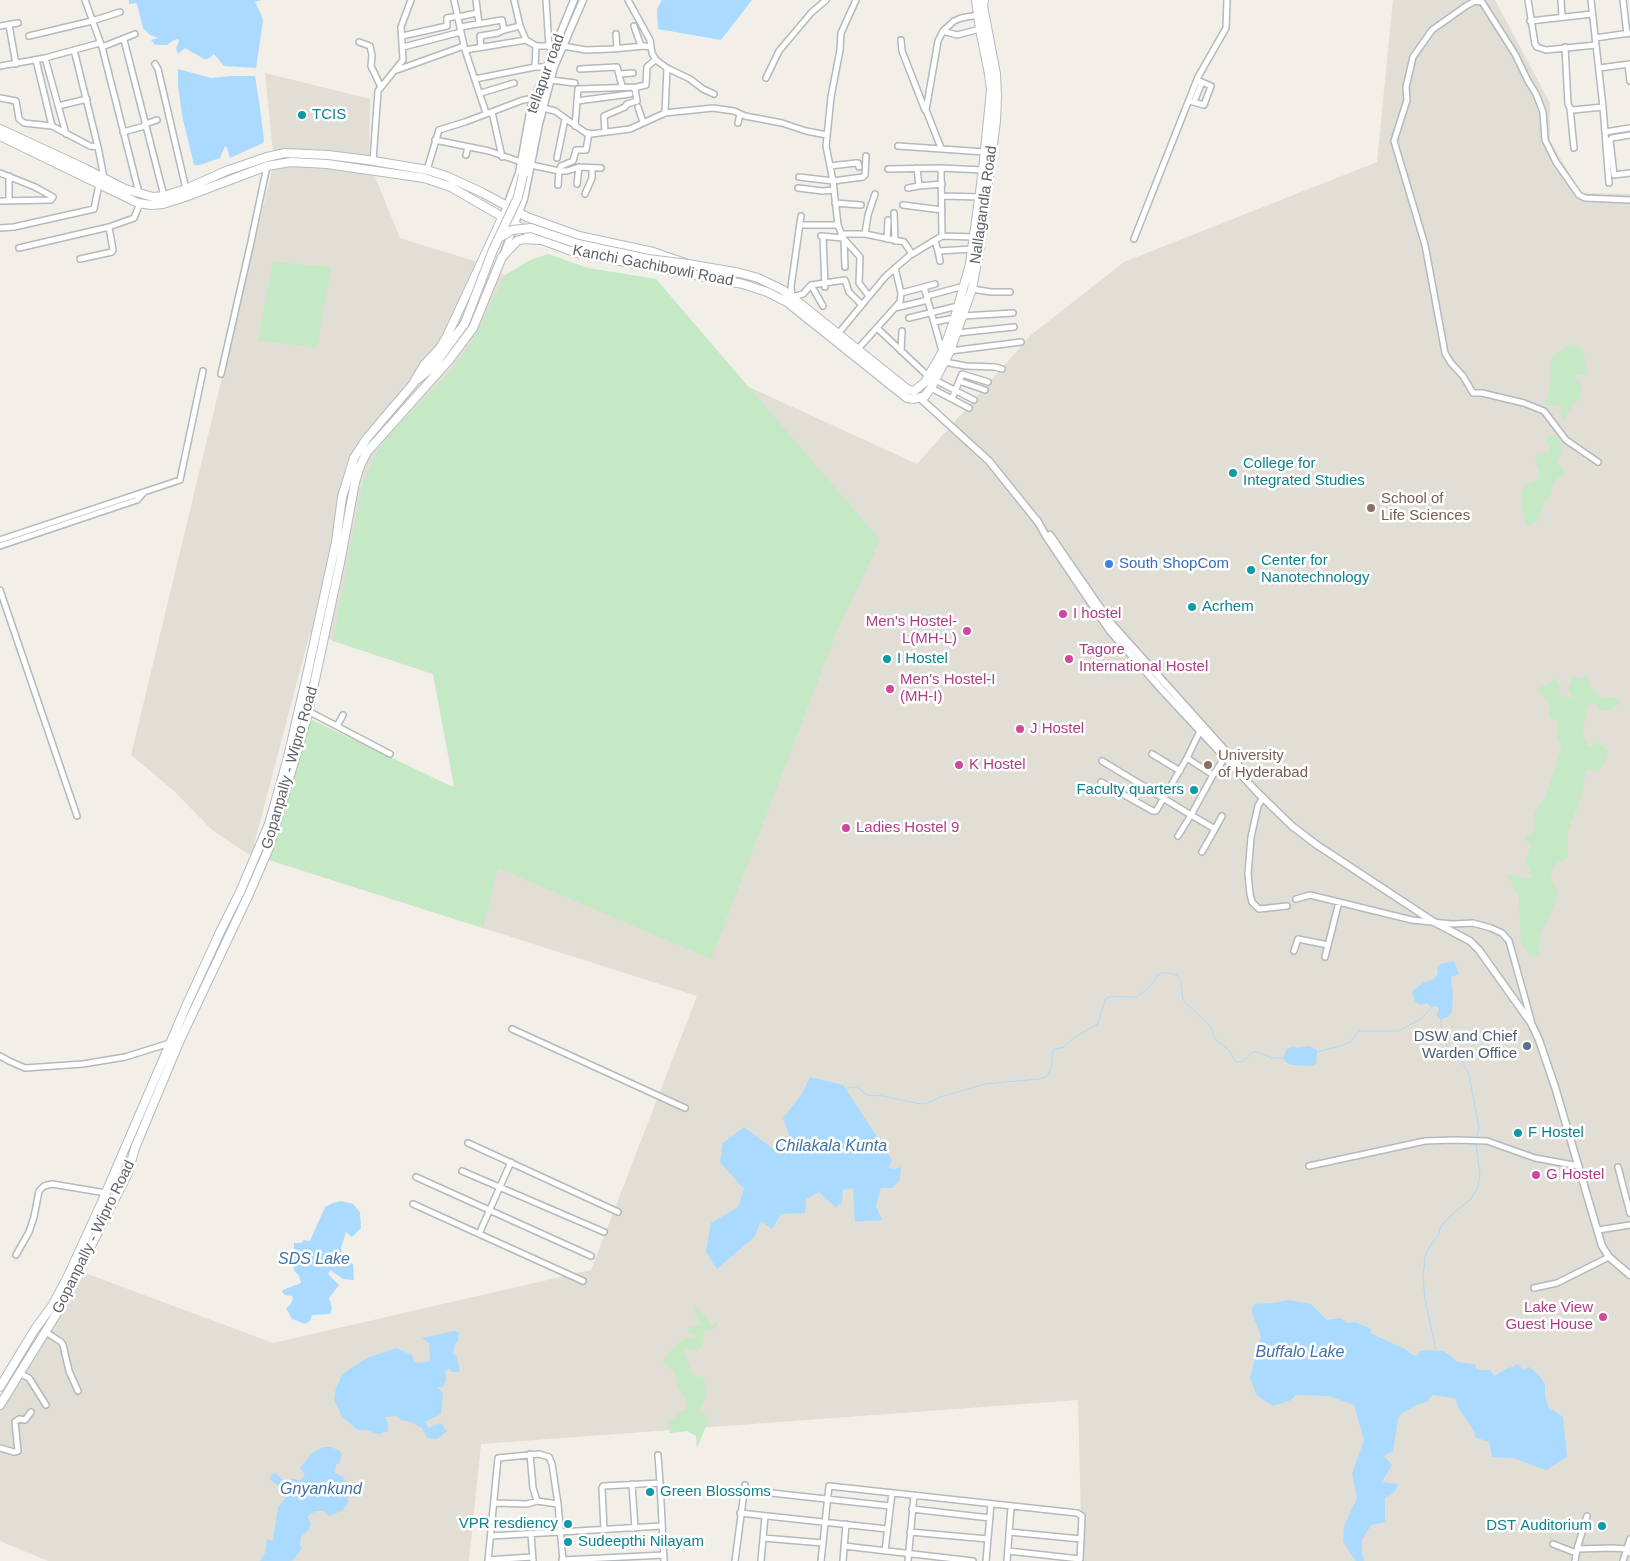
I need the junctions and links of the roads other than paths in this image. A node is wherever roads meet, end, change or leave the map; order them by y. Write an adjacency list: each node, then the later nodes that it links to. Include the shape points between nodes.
1 (85, 0): 27 (street)
2 (411, 0): 42 (street, via 402,24)
3 (454, 0): 25 (street)
4 (470, 0): 5 (street)
5 (476, 0): 21 (street)
6 (514, 0): 32 (street)
7 (546, 0): 51 (street)
8 (574, 0): 51 (street, tellapur road)
9 (583, 0): 52 (street)
10 (628, 0): 56 (street, via 647,33)
11 (826, 0): 77 (street, via 778,51)
12 (856, 0): 118 (street, via 841,33)
13 (976, 0): 23 (main road, Nallagandla Road)
14 (984, 0): 76 (main road, Nallagandla Road)
15 (1227, 0): 80 (street, via 1226,28)
16 (1528, 0): 26 (street)
17 (1561, 0): 24 (street)
18 (1591, 0): 22 (street)
19 (1623, 0): 40 (street)
20 (120, 12): 27 (street)
21 (477, 13): 25 (street); 29 (street)
22 (1592, 14): 24 (street); 43 (street)
23 (978, 15): 35 (main road, Nallagandla Road); 37 (street, via 961,18)
24 (1562, 16): 26 (street)
25 (458, 17): 34 (street); 42 (street, via 447,18 447,26)
26 (1530, 20): 57 (street, via 1537,47 1546,50)
27 (92, 21): 41 (street); 48 (street)
28 (18, 23): 30 (street)
29 (479, 24): 34 (street); 36 (street, via 501,19)
30 (9, 25): 31 (street); 64 (street)
31 (0, 26)
32 (520, 26): 36 (street); 45 (street)
33 (634, 26): 53 (street)
34 (461, 29): 54 (street); 58 (street)
35 (980, 29): 37 (street, via 957,34); 76 (main road, Nallagandla Road)
36 (504, 30): 55 (street, via 480,36)
37 (943, 31): 100 (street, via 935,53)
38 (135, 34): 44 (street)
39 (616, 34): 59 (street)
40 (1629, 34): 43 (street)
41 (29, 36)
42 (402, 36): 54 (street)
43 (1595, 38): 49 (street)
44 (124, 40): 48 (street); 108 (street)
45 (526, 40): 50 (street); 55 (street)
46 (901, 40): 100 (street, via 902,51)
47 (359, 42): 85 (street, via 370,46 371,66)
48 (101, 45): 60 (street); 113 (street)
49 (1596, 45): 57 (street); 71 (street)
50 (536, 46): 51 (street); 68 (street)
51 (552, 46): 69 (street, tellapur road)
52 (563, 46): 59 (street, via 586,50); 79 (street)
53 (641, 46): 56 (street); 59 (street)
54 (403, 47): 73 (street, via 403,60)
55 (482, 47): 58 (street)
56 (651, 47): 63 (street)
57 (1565, 47): 99 (street)
58 (465, 48): 73 (street); 78 (street)
59 (617, 49)
60 (74, 50): 61 (street); 92 (street)
61 (45, 58): 62 (street); 95 (street)
62 (36, 60): 64 (street); 109 (street)
63 (655, 60): 70 (street); 86 (street, via 647,68 646,85)
64 (16, 64): 67 (street)
65 (155, 64): 160 (street)
66 (1629, 64): 71 (street); 81 (street)
67 (0, 66)
68 (535, 67): 69 (street); 78 (street)
69 (546, 67): 91 (street, tellapur road); 191 (main road, Gopanpally - Wipro Road, bridge, via 518,197)
70 (667, 68): 89 (street); 102 (street)
71 (1599, 68): 97 (street)
72 (580, 69): 75 (street, via 617,67)
73 (397, 70): 85 (street)
74 (633, 73): 75 (street)
75 (620, 74): 84 (street)
76 (993, 74): 127 (main road, Nallagandla Road); 212 (main road, Nallagandla Road, via 996,121 980,246)
77 (766, 78)
78 (476, 79): 87 (street)
79 (551, 80): 83 (street); 98 (street)
80 (1199, 81): 94 (street); 94 (street, via 1211,86 1204,105)
81 (1630, 81)
82 (514, 83): 87 (street)
83 (575, 83)
84 (622, 86): 86 (street); 93 (street, via 579,89)
85 (380, 87): 132 (street)
86 (637, 87): 114 (street, via 637,101 604,116)
87 (481, 93): 101 (street)
88 (630, 94): 93 (street)
89 (714, 94)
90 (0, 98): 109 (street, via 16,101 19,119 24,124)
91 (535, 98): 101 (street); 133 (street, tellapur road)
92 (87, 100): 95 (street); 123 (street)
93 (578, 101): 110 (street)
94 (1191, 101): 193 (street)
95 (58, 106): 117 (street)
96 (638, 107): 106 (street)
97 (1603, 107): 99 (street); 115 (street)
98 (543, 108): 104 (street, via 555,111); 134 (street)
99 (1570, 108): 126 (street)
100 (926, 110): 125 (street)
101 (489, 113): 121 (street, via 439,130); 130 (street)
102 (665, 113): 103 (street, via 713,108); 106 (street)
103 (740, 114): 107 (street); 118 (street)
104 (565, 119): 110 (street); 131 (street)
105 (157, 120): 108 (street)
106 (643, 122): 114 (street, via 630,129)
107 (738, 123)
108 (145, 125): 113 (street); 165 (street)
109 (52, 126): 117 (street)
110 (575, 126): 116 (street)
111 (1630, 128): 115 (street)
112 (0, 130): 151 (main road, Kanchi Gachibowli Road)
113 (123, 132): 162 (street)
114 (605, 132): 116 (street)
115 (1605, 132): 153 (street)
116 (589, 133): 146 (street, via 586,150 576,150 573,162 563,165)
117 (66, 134): 123 (street)
118 (827, 135): 136 (street, via 826,152)
119 (1630, 135): 148 (street, via 1610,140 1613,174)
120 (0, 136): 151 (main road, Kanchi Gachibowli Road)
121 (435, 140): 124 (street); 144 (street)
122 (898, 146): 125 (street)
123 (98, 147): 151 (street)
124 (468, 148): 128 (street); 130 (street)
125 (941, 148): 127 (street)
126 (1574, 148)
127 (985, 152): 145 (main road, Nallagandla Road)
128 (466, 155)
129 (866, 156): 152 (street, via 864,176)
130 (502, 157): 133 (street)
131 (557, 158)
132 (373, 161): 144 (main road, Kanchi Gachibowli Road); 160 (main road, Kanchi Gachibowli Road, via 285,153 226,171)
133 (521, 162): 175 (street, tellapur road)
134 (531, 165): 146 (street); 177 (street)
135 (267, 166): 171 (main road, Kanchi Gachibowli Road, via 163,204); 179 (main road, Kanchi Gachibowli Road, via 291,162 327,164 424,178 451,187); 241 (street)
136 (830, 166): 138 (street, via 856,162); 152 (street)
137 (579, 167): 139 (street); 146 (street); 154 (street)
138 (859, 167)
139 (592, 168): 140 (street); 163 (street, via 592,178)
140 (601, 168)
141 (917, 168): 142 (street); 143 (street); 157 (street)
142 (941, 168): 145 (street); 155 (street)
143 (888, 169)
144 (427, 170): 175 (main road, Kanchi Gachibowli Road)
145 (984, 170): 167 (main road, Nallagandla Road)
146 (559, 171): 156 (street)
147 (0, 173): 149 (street)
148 (1630, 173)
149 (9, 176): 169 (street); 169 (street, via 44,190 53,198)
150 (799, 177): 152 (street)
151 (102, 181): 162 (main road, Kanchi Gachibowli Road); 171 (main road, Kanchi Gachibowli Road); 186 (street, via 94,209)
152 (833, 181): 161 (street)
153 (1609, 183)
154 (577, 184)
155 (942, 184): 157 (street); 166 (street)
156 (558, 185)
157 (919, 186): 159 (street)
158 (798, 188): 161 (street)
159 (908, 188)
160 (186, 189): 165 (main road, Kanchi Gachibowli Road)
161 (834, 190): 172 (street)
162 (139, 193): 165 (main road, Kanchi Gachibowli Road)
163 (585, 194)
164 (875, 194): 187 (street)
165 (164, 196)
166 (942, 196): 167 (street); 176 (street)
167 (979, 197): 189 (main road, Nallagandla Road)
168 (1630, 200): 254 (street, via 1579,195 1545,140 1543,112 1536,94 1482,2 1475,1 1466,6 1432,30 1413,57 1406,87 1407,100 1394,140 1425,245 1445,353 1473,393 1524,403 1544,411 1566,440)
169 (9, 201): 170 (street)
170 (0, 202)
171 (140, 203): 185 (street, via 134,218)
172 (835, 203): 173 (street); 184 (street)
173 (861, 205)
174 (903, 205): 176 (street)
175 (506, 206): 177 (main road, Kanchi Gachibowli Road); 179 (street, tellapur road)
176 (942, 210): 188 (street)
177 (519, 213): 182 (street); 204 (main road, Kanchi Gachibowli Road, via 579,236 653,252)
178 (894, 213): 195 (street)
179 (503, 216): 182 (main road, Kanchi Gachibowli Road); 245 (main road, Gopanpally - Wipro Road, via 447,336)
180 (801, 216): 183 (street)
181 (888, 220): 192 (street)
182 (515, 223): 194 (main road, Kanchi Gachibowli Road); 201 (street)
183 (800, 225): 184 (street); 217 (street)
184 (838, 225): 190 (street)
185 (108, 227): 197 (street); 202 (street, via 112,252)
186 (0, 228)
187 (865, 234): 190 (street); 192 (street)
188 (942, 236): 189 (street); 196 (street)
189 (974, 236): 198 (main road, Nallagandla Road)
190 (843, 237): 205 (street); 210 (street, via 822,236); 216 (street, via 860,257 859,283)
191 (499, 238): 204 (main road, bridge, via 512,230 530,228 578,244); 245 (main road, Gopanpally - Wipro Road, bridge, via 465,323 433,367)
192 (888, 239): 195 (street)
193 (1134, 239)
194 (542, 240): 201 (main road, Gopanpally - Wipro Road, via 517,241); 233 (main road, Kanchi Gachibowli Road, via 577,253 743,284 787,302)
195 (896, 241): 200 (street, via 906,243)
196 (935, 241): 199 (street); 200 (street)
197 (19, 248)
198 (972, 250): 199 (street); 212 (main road, Nallagandla Road)
199 (938, 251): 203 (street)
200 (912, 254): 206 (street)
201 (502, 257): 258 (main road, Gopanpally - Wipro Road, via 473,328 449,360 366,452 355,482)
202 (80, 259)
203 (940, 261)
204 (688, 264): 217 (main road, Kanchi Gachibowli Road, via 753,276)
205 (845, 267)
206 (895, 268): 215 (street); 216 (street)
207 (944, 282): 213 (street)
208 (935, 284): 211 (street)
209 (811, 285): 210 (street); 217 (street, via 803,294); 220 (street)
210 (824, 285): 219 (street, via 845,280 850,292)
211 (924, 287): 215 (street); 218 (street)
212 (968, 288): 213 (street); 214 (street); 221 (main road, Nallagandla Road); 225 (main road, Nallagandla Road)
213 (946, 290): 218 (street)
214 (1010, 292)
215 (901, 293): 222 (street)
216 (869, 296): 219 (street)
217 (792, 297): 233 (main road, Kanchi Gachibowli Road)
218 (927, 298): 222 (street); 223 (street)
219 (862, 304): 233 (street)
220 (823, 306)
221 (958, 306): 223 (street); 227 (main road, Nallagandla Road)
222 (895, 308): 230 (street)
223 (931, 312): 226 (street); 228 (street)
224 (1012, 313): 225 (street)
225 (963, 316): 232 (main road, Nallagandla Road)
226 (909, 318)
227 (955, 318): 228 (street); 237 (main road, Nallagandla Road)
228 (934, 322): 237 (street)
229 (1014, 327): 232 (street)
230 (877, 328): 235 (street); 236 (street)
231 (902, 331): 236 (street)
232 (957, 333): 237 (main road, Nallagandla Road)
233 (835, 337): 235 (main road, Kanchi Gachibowli Road); 250 (main road, Kanchi Gachibowli Road, via 907,398)
234 (1021, 342): 237 (street)
235 (856, 350): 249 (main road, Kanchi Gachibowli Road, via 907,390)
236 (902, 351): 242 (street)
237 (946, 351): 238 (main road, Nallagandla Road); 242 (main road, Nallagandla Road)
238 (944, 362): 239 (street); 242 (main road, Nallagandla Road)
239 (1002, 369)
240 (204, 371): 255 (street, via 180,480)
241 (221, 374)
242 (932, 379): 246 (main road, Nallagandla Road); 247 (street); 249 (main road, Nallagandla Road)
243 (959, 381): 244 (street, via 962,374); 247 (street); 248 (street)
244 (988, 382)
245 (413, 384): 257 (main road, Gopanpally - Wipro Road, via 358,450 345,483)
246 (930, 388): 250 (main road, Nallagandla Road); 251 (street)
247 (956, 390): 251 (street); 252 (street)
248 (985, 390)
249 (914, 391)
250 (920, 398): 256 (street, via 989,461)
251 (952, 399): 253 (street)
252 (974, 400)
253 (969, 408)
254 (1598, 462)
255 (144, 492): 259 (street); 260 (street, via 138,500)
256 (1037, 520): 265 (street, via 1110,630); 268 (street, via 1049,532 1110,622)
257 (337, 528): 258 (main road); 280 (main road, Gopanpally - Wipro Road, via 301,703)
258 (346, 530): 262 (main road, Gopanpally - Wipro Road)
259 (0, 540)
260 (0, 546)
261 (0, 590): 277 (street)
262 (308, 711): 264 (street); 281 (main road, Gopanpally - Wipro Road)
263 (343, 715): 264 (street)
264 (337, 726): 266 (street)
265 (1200, 731): 268 (street); 269 (street)
266 (390, 754)
267 (1152, 754): 271 (street)
268 (1227, 756): 272 (street); 274 (street)
269 (1188, 758): 271 (street); 272 (street)
270 (1102, 761): 275 (street)
271 (1180, 771): 275 (street)
272 (1213, 775): 276 (street)
273 (1101, 782): 275 (street, via 1153,812 1158,810)
274 (1263, 797): 286 (street, via 1251,837 1250,894 1259,909); 287 (street, via 1317,845)
275 (1164, 799): 276 (street)
276 (1191, 815): 279 (street); 282 (street)
277 (77, 816)
278 (1222, 816): 279 (street)
279 (1215, 829): 283 (street)
280 (264, 832): 281 (main road); 293 (main road, Gopanpally - Wipro Road)
281 (272, 836): 307 (main road, Gopanpally - Wipro Road, via 249,894 180,1040 128,1173)
282 (1178, 836)
283 (1202, 852)
284 (1296, 898): 285 (street, via 1310,895)
285 (1339, 902): 287 (street, via 1412,920); 288 (street)
286 (1287, 906)
287 (1434, 922): 291 (street, via 1470,941 1479,950); 291 (street, via 1474,923 1502,932 1509,941)
288 (1328, 946): 289 (street, via 1298,939); 290 (street)
289 (1294, 951)
290 (1326, 957)
291 (1531, 1023): 299 (street, via 1548,1065)
292 (512, 1028): 295 (street)
293 (170, 1043): 294 (street, via 125,1057 83,1064 25,1068); 304 (main road, Gopanpally - Wipro Road)
294 (0, 1056)
295 (685, 1108)
296 (468, 1142): 297 (street)
297 (511, 1162): 303 (street); 309 (street)
298 (1309, 1166): 299 (street, via 1425,1141 1454,1140 1487,1141 1535,1158)
299 (1579, 1166): 312 (street)
300 (1618, 1167): 310 (street)
301 (462, 1170): 303 (street)
302 (416, 1178): 308 (street)
303 (500, 1187): 308 (street); 313 (street)
304 (106, 1193): 305 (main road, Gopanpally - Wipro Road); 315 (street, via 52,1184 44,1186 36,1198 34,1217)
305 (101, 1204): 307 (main road); 323 (main road, Gopanpally - Wipro Road, via 52,1306)
306 (413, 1204): 314 (street)
307 (111, 1206): 321 (main road, Gopanpally - Wipro Road)
308 (490, 1211): 314 (street); 316 (street)
309 (618, 1212)
310 (1630, 1213)
311 (1630, 1224): 312 (street)
312 (1598, 1230): 317 (street)
313 (604, 1232)
314 (479, 1234): 319 (street)
315 (16, 1255)
316 (591, 1256)
317 (1608, 1257): 318 (street); 320 (street, via 1556,1283)
318 (1630, 1275)
319 (583, 1281)
320 (1534, 1288)
321 (46, 1332): 322 (main road, Gopanpally - Wipro Road); 324 (street, via 63,1346)
322 (19, 1373): 325 (main road, Gopanpally - Wipro Road); 326 (street, via 29,1378)
323 (0, 1387)
324 (78, 1391)
325 (0, 1404)
326 (46, 1405)
327 (32, 1412): 328 (street, via 25,1420 15,1421 17,1452)
328 (0, 1448)
329 (530, 1454): 336 (street); 337 (street, via 498,1458); 338 (street, via 549,1457)
330 (658, 1455): 331 (street)
331 (660, 1483): 332 (street); 349 (street)
332 (632, 1484): 350 (street); 352 (street, via 603,1486)
333 (892, 1493): 334 (street); 335 (street, via 829,1486); 340 (street)
334 (914, 1495): 339 (street); 342 (street)
335 (827, 1500): 340 (street); 343 (street, via 744,1488); 347 (street)
336 (537, 1502): 337 (street); 338 (street)
337 (495, 1503): 357 (street)
338 (558, 1504): 353 (street)
339 (991, 1504): 341 (street); 346 (street)
340 (890, 1506): 351 (street)
341 (1011, 1507): 355 (street); 361 (street, via 1077,1513 1083,1521)
342 (912, 1509): 346 (street); 354 (street)
343 (740, 1513): 344 (street); 378 (street)
344 (765, 1516): 347 (street); 358 (street)
345 (1587, 1516): 366 (street)
346 (990, 1518): 359 (street)
347 (825, 1522): 348 (street); 362 (street)
348 (846, 1524): 351 (street); 364 (street)
349 (662, 1526): 350 (street); 371 (street)
350 (635, 1528): 352 (street)
351 (887, 1529): 365 (street)
352 (604, 1530): 353 (street)
353 (560, 1532): 356 (street); 376 (street)
354 (910, 1532): 359 (street); 369 (street)
355 (1009, 1532): 361 (street); 368 (street)
356 (531, 1534): 357 (street); 372 (street)
357 (491, 1536): 374 (street)
358 (763, 1538): 362 (street); 379 (street)
359 (988, 1539): 384 (street)
360 (1630, 1539): 367 (street)
361 (1081, 1540): 375 (street)
362 (822, 1543): 380 (street)
363 (1553, 1544): 366 (street)
364 (844, 1546): 365 (street); 381 (street)
365 (885, 1551): 369 (street)
366 (1577, 1551): 367 (street, via 1612,1548); 387 (street)
367 (1628, 1551): 388 (street)
368 (1008, 1552): 370 (street); 385 (street)
369 (908, 1553): 373 (street); 382 (street)
370 (1026, 1553): 375 (street); 386 (street)
371 (664, 1555): 376 (street); 377 (street)
372 (532, 1559): 374 (street)
373 (931, 1559): 383 (street)
374 (488, 1560)
375 (1080, 1560)
376 (563, 1561)
377 (664, 1561)
378 (734, 1561)
379 (762, 1561)
380 (820, 1561)
381 (843, 1561)
382 (908, 1561)
383 (973, 1561)
384 (986, 1561)
385 (1007, 1561)
386 (1026, 1561)
387 (1575, 1561)
388 (1623, 1561)

